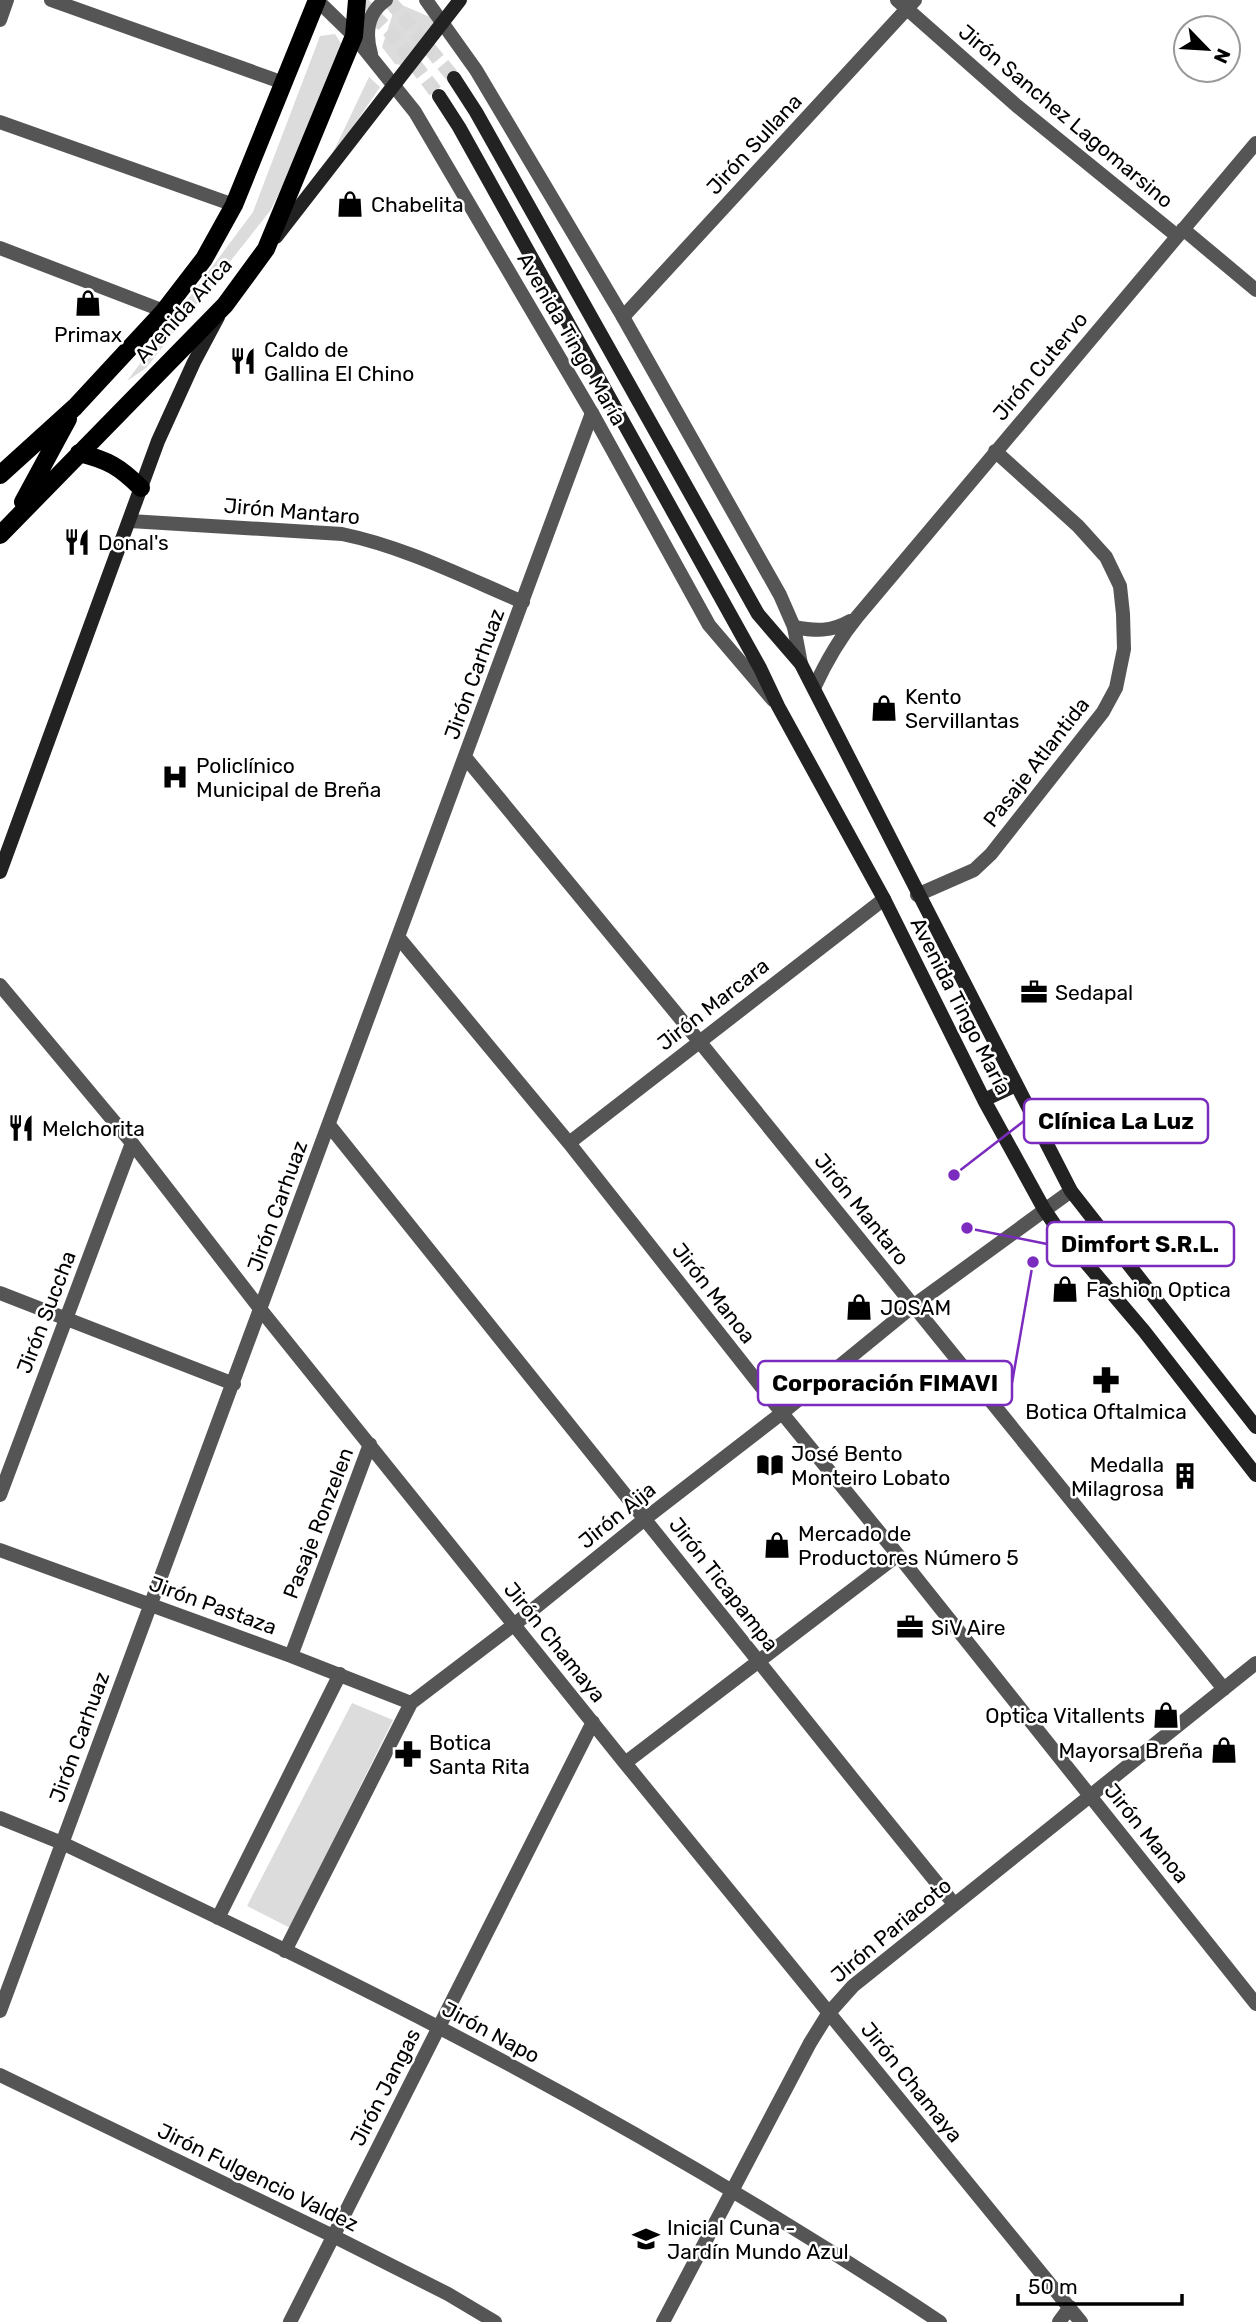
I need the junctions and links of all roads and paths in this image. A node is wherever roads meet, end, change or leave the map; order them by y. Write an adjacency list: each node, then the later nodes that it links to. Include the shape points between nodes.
1 (8, 0): 9 (street)
2 (51, 0): 14 (street)
3 (317, 0): 11 (street, Avenida Tingo María); 14 (main road, Avenida Arica)
4 (356, 0): 11 (main road, Avenida Arica)
5 (387, 0): 12 (street, via 370,18 366,38)
6 (426, 0): 10 (street, Avenida Tingo María)
7 (460, 0): 10 (main road)
8 (906, 3): 20 (street, Jirón Sanchez Lagomarsino, via 1017,106); 26 (street, Jirón Sullana)
9 (0, 20)
10 (443, 22): 15 (main road); 26 (street, Avenida Tingo María)
11 (354, 36): 12 (street, Avenida Tingo María); 22 (main road, Avenida Arica)
12 (372, 57): 15 (street, Avenida Tingo María)
13 (454, 78): 39 (main road, Avenida Tingo María, via 758,614)
14 (285, 83): 19 (main road, Avenida Arica)
15 (394, 85): 22 (main road); 28 (street, Avenida Tingo María, via 422,124)
16 (439, 96): 41 (main road, Avenida Tingo María)
17 (0, 122): 19 (street)
18 (1256, 142): 20 (street, Jirón Cutervo)
19 (234, 205): 25 (main road, Avenida Arica, via 204,259)
20 (1180, 232): 23 (street, Jirón Sanchez Lagomarsino); 29 (street, Jirón Cutervo)
21 (0, 248): 25 (street)
22 (266, 249): 24 (main road, Avenida Arica)
23 (1256, 290)
24 (225, 305): 30 (main road, Avenida Arica); 32 (main road, via 176,400)
25 (164, 311): 27 (main road, Avenida Arica)
26 (623, 317): 38 (street, Avenida Tingo María)
27 (75, 407): 31 (main road, Avenida Arica); 33 (main road)
28 (592, 413): 36 (street, Jirón Carhuaz); 41 (street, Avenida Tingo María, via 709,625)
29 (995, 451): 37 (street, Jirón Cutervo); 44 (street, Pasaje Atlantida, via 1106,557 1120,586 1124,649 1116,688 1103,712 991,855 974,870)
30 (79, 453): 32 (main road, via 102,458); 33 (main road, Avenida Arica)
31 (0, 475)
32 (141, 488): 34 (main road)
33 (16, 516): 35 (main road, Avenida Arica)
34 (130, 521): 36 (street, Jirón Mantaro, via 342,534 402,551); 43 (main road)
35 (0, 535)
36 (523, 602): 42 (street, Jirón Carhuaz)
37 (857, 617): 38 (street, Jirón Cutervo, via 838,628 816,632); 40 (street, Jirón Cutervo)
38 (794, 627): 39 (street, Avenida Tingo María)
39 (802, 664): 40 (main road, Avenida Tingo María)
40 (814, 688): 44 (main road, Avenida Tingo María)
41 (778, 706): 45 (main road, Avenida Tingo María)
42 (465, 757): 46 (street, Jirón Carhuaz); 48 (street, Jirón Mantaro)
43 (0, 872)
44 (918, 895): 49 (main road, Avenida Tingo María)
45 (884, 900): 48 (street, Jirón Marcara); 50 (main road, Avenida Tingo María)
46 (399, 938): 51 (street, Jirón Carhuaz); 53 (street, Jirón Manoa)
47 (0, 985): 52 (street, Jirón Chamaya)
48 (699, 1041): 53 (street, Jirón Marcara); 57 (street, Jirón Mantaro)
49 (1016, 1085): 50 (main road); 54 (main road, Avenida Tingo María)
50 (984, 1100): 55 (main road, Avenida Tingo María)
51 (329, 1125): 58 (street, Jirón Carhuaz); 66 (street, Jirón Ticapampa)
52 (132, 1143): 58 (street, Jirón Chamaya); 59 (street, Jirón Succha)
53 (569, 1143): 61 (street, Jirón Manoa)
54 (1070, 1191): 55 (street, Jirón Aija); 62 (main road, Avenida Tingo María)
55 (1044, 1209): 57 (street, Jirón Aija); 64 (main road, Avenida Tingo María)
56 (0, 1293): 59 (street)
57 (913, 1306): 61 (street, Jirón Aija); 75 (street, Jirón Mantaro)
58 (261, 1310): 60 (street, Jirón Carhuaz); 63 (street, Jirón Chamaya)
59 (66, 1318): 60 (street); 65 (street, Jirón Succha)
60 (234, 1384): 69 (street, Jirón Carhuaz)
61 (782, 1413): 66 (street, Jirón Aija); 68 (street, Jirón Manoa)
62 (1256, 1427)
63 (370, 1444): 70 (street, Jirón Chamaya); 71 (street, Pasaje Ronzelen)
64 (1256, 1475)
65 (0, 1495)
66 (646, 1518): 70 (street, Jirón Aija); 72 (street, Jirón Ticapampa)
67 (0, 1550): 69 (street, Jirón Pastaza)
68 (898, 1555): 72 (street); 79 (street, Jirón Manoa)
69 (150, 1604): 71 (street, Jirón Pastaza); 81 (street, Jirón Carhuaz)
70 (515, 1624): 76 (street, Jirón Aija); 77 (street, Jirón Chamaya)
71 (291, 1656): 74 (street, Jirón Pastaza)
72 (758, 1662): 78 (street); 82 (street, Jirón Ticapampa)
73 (1256, 1663): 75 (street, Jirón Pariacoto)
74 (340, 1674): 76 (street, Jirón Pastaza); 83 (street)
75 (1224, 1689): 79 (street, Jirón Pariacoto)
76 (411, 1703): 84 (street, Jirón Aija)
77 (593, 1722): 78 (street, Jirón Chamaya); 88 (street, Jirón Jangas)
78 (625, 1763): 87 (street, Jirón Chamaya)
79 (1091, 1796): 82 (street, Jirón Pariacoto); 85 (street, Jirón Manoa)
80 (0, 1818): 81 (street, Jirón Napo)
81 (62, 1843): 83 (street, Jirón Napo); 86 (street, Jirón Carhuaz)
82 (954, 1904): 87 (street, Jirón Pariacoto, via 853,1986)
83 (218, 1918): 84 (street, Jirón Napo)
84 (285, 1951): 88 (street, Jirón Napo)
85 (1256, 2004)
86 (0, 2011)
87 (828, 2014): 90 (street, Jirón Pariacoto); 92 (street, Jirón Chamaya)
88 (439, 2027): 90 (street, Jirón Napo); 91 (street, Jirón Jangas)
89 (0, 2075): 91 (street, Jirón Fulgencio Valdez)
90 (733, 2191): 95 (street, Jirón Pariacoto); 96 (street, Jirón Napo)
91 (333, 2236): 93 (street, Jirón Jangas); 94 (street, Jirón Fulgencio Valdez)
92 (1070, 2307): 97 (street); 98 (street, Jirón Chamaya)
93 (290, 2322)
94 (495, 2322)
95 (663, 2322)
96 (940, 2322)
97 (1059, 2322)
98 (1081, 2322)

